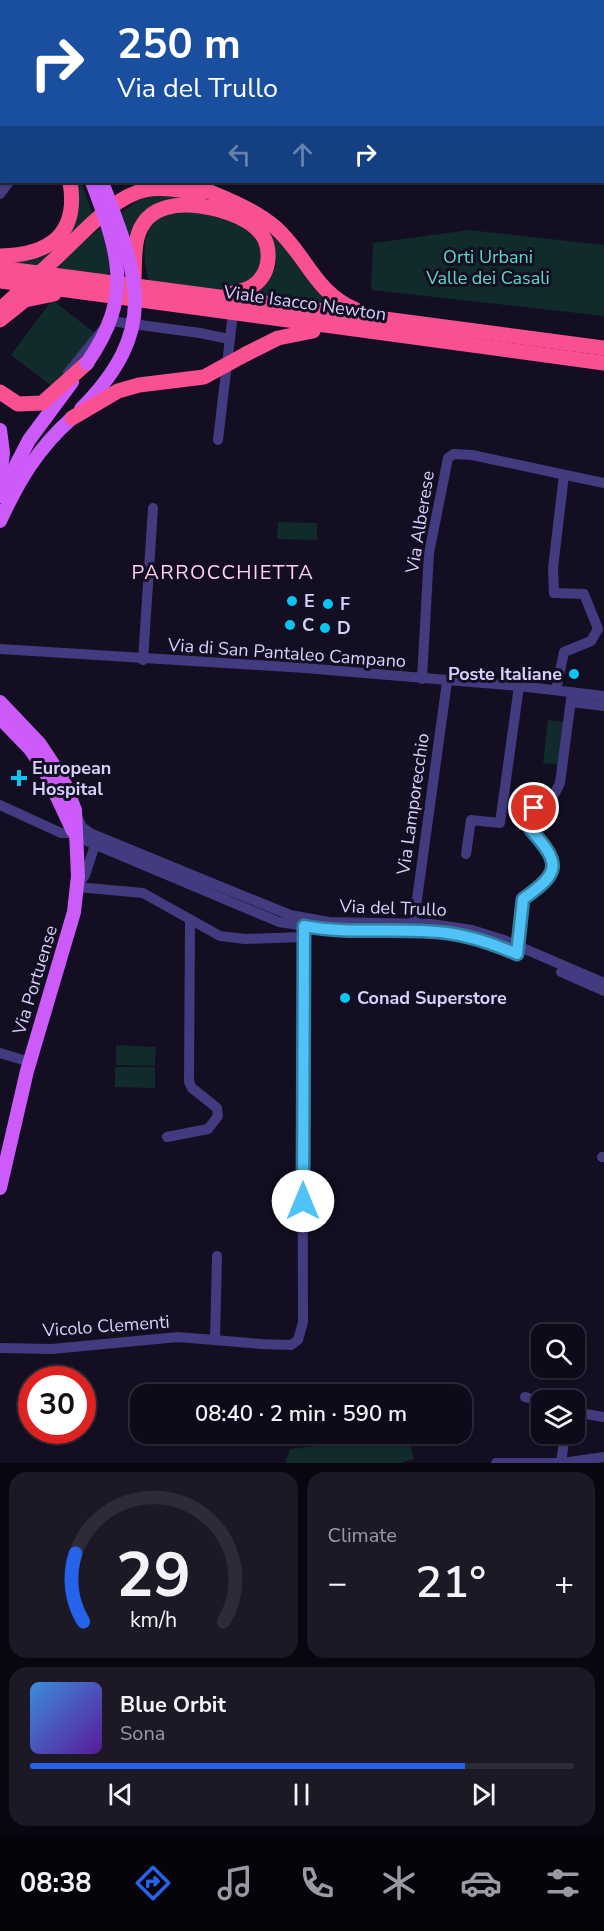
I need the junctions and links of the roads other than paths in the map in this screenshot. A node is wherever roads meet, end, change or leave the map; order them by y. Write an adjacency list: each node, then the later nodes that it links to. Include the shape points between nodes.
1 (70, 183): 6 (highway, via 73,210 59,235 38,250)
2 (92, 183): 18 (main road, bridge, via 113,239 118,279 109,324)
3 (102, 183): 8 (main road, bridge, via 125,239)
4 (188, 183): 5 (highway)
5 (213, 194): 12 (highway, bridge, via 157,188 136,192 119,202 57,257); 14 (highway, via 272,224 322,288)
6 (0, 256)
7 (0, 268): 11 (highway, Viale Isacco Newton)
8 (134, 278): 11 (highway, via 140,229 149,216 168,206 195,206 231,214 255,227 264,238 268,258 261,279 246,290); 21 (main road, bridge, via 135,312 123,354 107,381)
9 (0, 281): 10 (highway, Viale Isacco Newton)
10 (77, 291): 12 (highway, via 25,300); 13 (highway, Viale Isacco Newton)
11 (219, 297): 14 (highway, Viale Isacco Newton)
12 (1, 312)
13 (233, 313): 15 (highway, Viale Isacco Newton); 16 (street)
14 (370, 316): 17 (highway, Viale Isacco Newton)
15 (347, 328): 17 (highway, Viale Isacco Newton); 21 (highway, bridge, via 290,334 204,377 118,391)
16 (229, 339): 19 (street, via 110,321); 23 (street)
17 (603, 356)
18 (87, 363): 20 (highway, via 46,401 18,404); 24 (main road, via 38,428)
19 (57, 386)
20 (0, 392)
21 (72, 418): 24 (main road)
22 (0, 430): 26 (main road)
23 (218, 440)
24 (22, 465): 28 (main road); 30 (main road)
25 (564, 475): 27 (street, Via Alberese); 33 (street, Via Alberese, via 472,455 454,454 448,458 429,553); 36 (street, via 554,593 584,594 598,628 591,641 564,652)
26 (0, 476)
27 (604, 483)
28 (0, 496)
29 (153, 508): 32 (street)
30 (0, 521)
31 (0, 649): 32 (street, Via di San Pantaleo Campano)
32 (143, 660): 33 (street, Via di San Pantaleo Campano, via 272,666)
33 (422, 680): 34 (street, Via di San Pantaleo Campano)
34 (447, 682): 35 (street, Via di San Pantaleo Campano); 53 (street, Via Lamporecchio)
35 (519, 686): 36 (street, Via di San Pantaleo Campano); 47 (street, via 500,823 471,820)
36 (556, 690): 38 (street, Via di San Pantaleo Campano)
37 (604, 696): 38 (street)
38 (571, 697): 40 (street); 55 (street, via 560,783 555,793 534,808 531,830 550,853 552,870 545,883 523,899)
39 (0, 702): 43 (main road, Via Portuense, via 51,759)
40 (604, 706)
41 (0, 718): 44 (main road, Via Portuense, via 44,769)
42 (0, 805): 44 (street, via 61,833)
43 (75, 810): 44 (main road, Via Portuense); 45 (street, via 81,825)
44 (74, 832): 45 (street, Via del Trullo); 46 (street, Via del Trullo); 48 (main road, Via Portuense)
45 (92, 834): 49 (street, Via del Trullo)
46 (95, 845): 48 (street, Via Portuense); 49 (street, Via del Trullo)
47 (466, 854)
48 (77, 886): 50 (street, Via del Trullo, via 142,893); 59 (main road, Via Portuense, via 73,919)
49 (211, 889): 51 (street, Via del Trullo); 52 (street, Via del Trullo, via 272,909)
50 (190, 921): 54 (street, Via del Trullo, via 225,937); 60 (street, via 189,1082 217,1108 218,1116 208,1129)
51 (279, 922): 52 (street, Via del Trullo); 54 (street)
52 (304, 927): 53 (street, Via del Trullo, via 339,923); 54 (street, Via del Trullo); 63 (street, Vicolo Clementi, via 302,1331 291,1345)
53 (413, 927): 55 (street, Via del Trullo, via 472,930)
54 (279, 938)
55 (518, 950): 56 (street, Via del Trullo); 57 (street, Via del Trullo)
56 (604, 983)
57 (604, 991)
58 (0, 1053): 59 (street)
59 (30, 1062): 61 (main road, Via Portuense)
60 (167, 1137)
61 (0, 1188)
62 (217, 1256): 63 (street)
63 (215, 1340): 64 (street, Vicolo Clementi, via 178,1337 52,1349)
64 (0, 1348)
65 (525, 1397): 66 (street)
66 (531, 1399)
67 (585, 1414): 68 (street)
68 (604, 1418)
69 (564, 1444): 72 (street)
70 (604, 1457): 72 (street)
71 (496, 1463): 72 (street)
72 (561, 1463)

